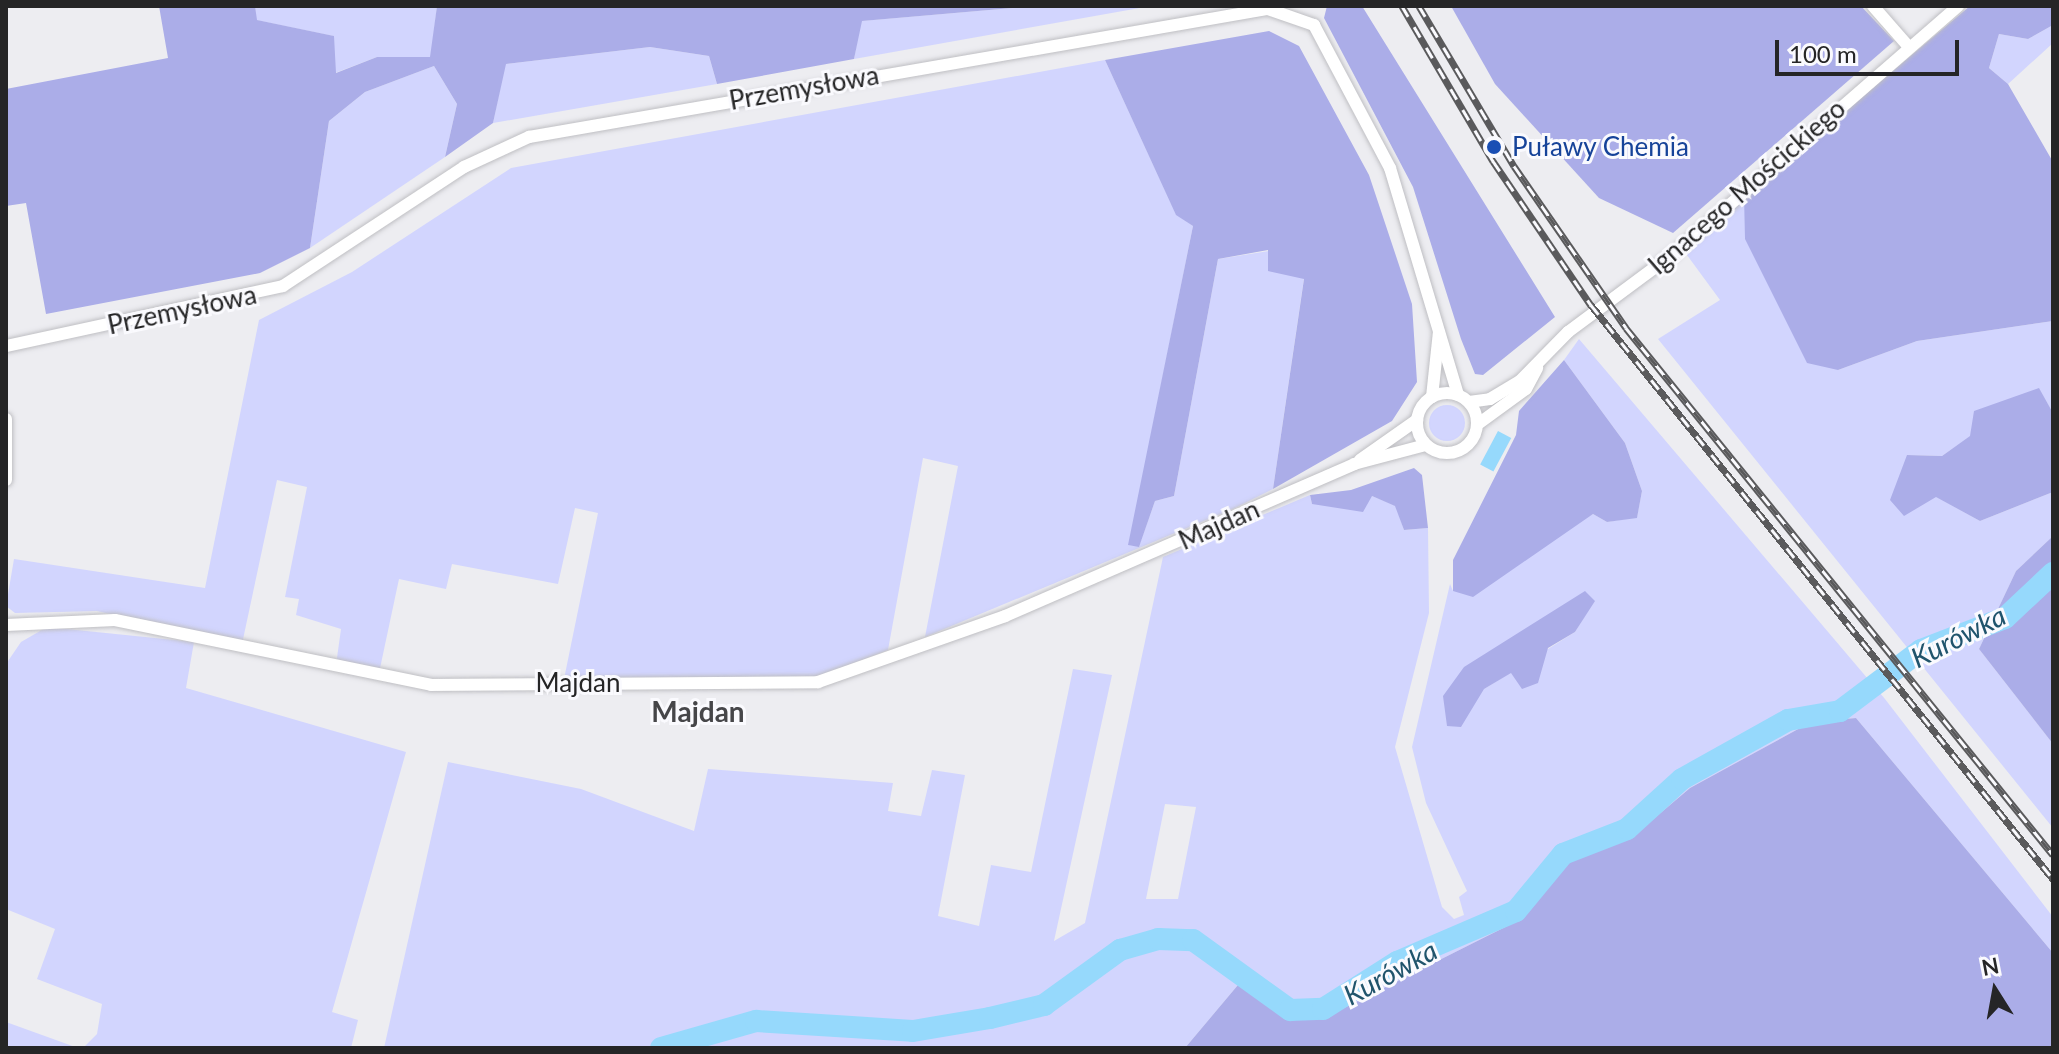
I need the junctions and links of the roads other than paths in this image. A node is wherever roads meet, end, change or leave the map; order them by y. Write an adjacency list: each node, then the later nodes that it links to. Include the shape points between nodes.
1 (1873, 6): 3 (street)
2 (1958, 6): 3 (street, Ignacego Mościckiego)
3 (1908, 46): 6 (street, Ignacego Mościckiego, via 1673,254 1568,332)
4 (1439, 329): 5 (street, Przemysłowa, via 1401,192 1324,39 1300,15 1268,9 529,137 464,167 283,286); 7 (street, Przemysłowa); 8 (street, Przemysłowa)
5 (6, 346)
6 (1537, 367): 8 (street, Ignacego Mościckiego, via 1492,399); 11 (street, Ignacego Mościckiego, via 1526,389)
7 (1432, 397): 8 (street); 10 (street)
8 (1463, 398): 11 (street)
9 (6, 419): 14 (street)
10 (1417, 420): 12 (street); 13 (street, Majdan)
11 (1478, 424): 12 (street, via 1456,452)
12 (1426, 445): 13 (street, Majdan)
13 (1354, 464): 15 (street, Majdan, via 1005,616 818,682 431,685 115,620)
14 (6, 480)
15 (6, 625)

